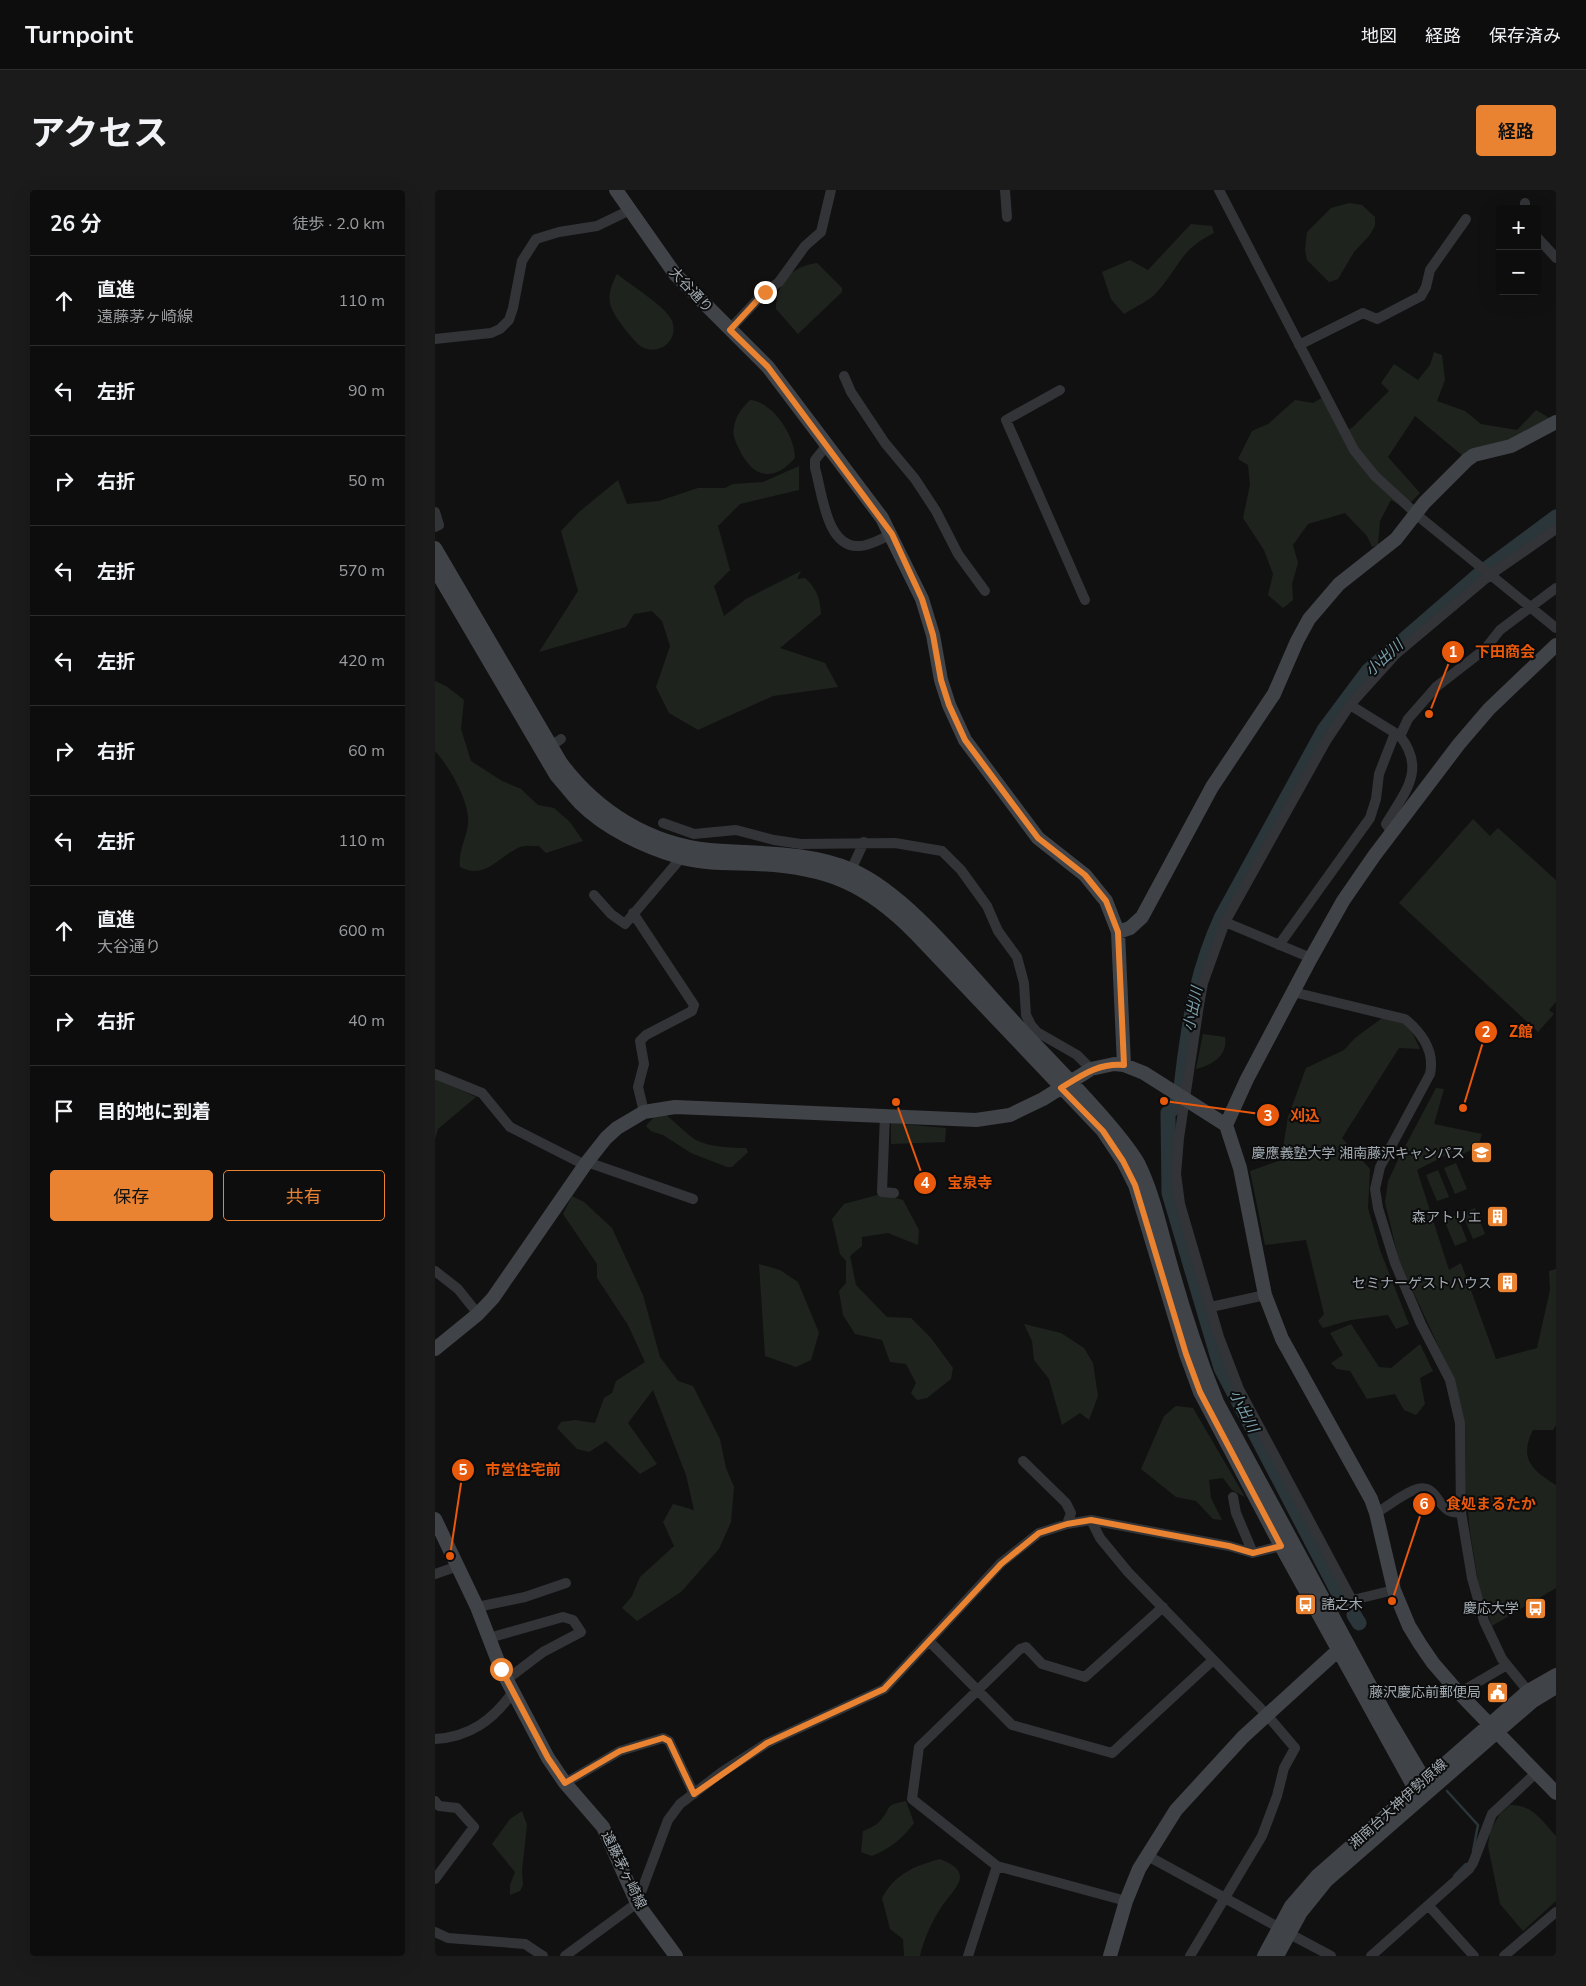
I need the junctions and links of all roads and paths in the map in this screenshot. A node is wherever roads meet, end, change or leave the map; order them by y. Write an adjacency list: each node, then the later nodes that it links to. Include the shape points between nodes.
1 (616, 190): 5 (street, 大谷通り)
2 (831, 190): 10 (street, via 821,232 805,246 779,282 765,292)
3 (1005, 190): 6 (street)
4 (1219, 190): 12 (street)
5 (630, 210): 10 (street, 大谷通り, via 675,274); 11 (street, via 597,226 535,239 522,261 513,308 501,329 491,334)
6 (1007, 217)
7 (1465, 218): 12 (street, via 1430,270 1421,296 1377,319 1363,313)
8 (1541, 241): 9 (street)
9 (1556, 258)
10 (730, 330): 16 (street, 大谷通り, via 768,367)
11 (435, 339)
12 (1299, 345): 18 (street, via 1366,466)
13 (844, 376): 26 (street, via 885,444 915,479 958,554)
14 (1060, 390): 27 (street, via 1006,420)
15 (1556, 422): 18 (street, via 1511,446 1474,455)
16 (827, 445): 21 (street, 大谷通り); 21 (street, via 815,460 815,468 836,536 859,546)
17 (435, 512): 19 (street, via 439,525)
18 (1417, 514): 24 (street); 41 (street, via 1390,544 1339,584 1309,619 1274,694 1212,787 1142,917)
19 (435, 527)
20 (1556, 529): 24 (street)
21 (892, 534): 41 (street, 大谷通り, via 922,599 941,680 965,740 1038,838 1094,884 1106,901)
22 (435, 548): 37 (street, via 556,742 579,786 602,806 634,827 664,840 710,850 813,859)
23 (435, 569): 36 (street, via 562,782 581,804 610,826 642,844)
24 (1486, 572): 28 (street); 31 (street, via 1396,654)
25 (1556, 588): 28 (street)
26 (985, 591)
27 (1085, 600)
28 (1530, 606): 29 (street); 32 (street, via 1500,630 1478,655 1436,687)
29 (1556, 628)
30 (1556, 645): 34 (street, via 1489,709)
31 (1350, 704): 32 (street); 40 (street)
32 (1397, 735): 34 (street, via 1407,745 1413,766 1412,780 1386,824); 42 (street, via 1379,774 1370,818)
33 (663, 823): 35 (street, via 695,834 737,830 801,844)
34 (1392, 832): 43 (street, via 1343,900)
35 (863, 842): 37 (street); 46 (street, via 895,842 929,848 942,851 953,860 987,906 998,931 1017,957 1024,983 1026,1015 1031,1026 1077,1055)
36 (681, 858): 39 (street); 48 (street, via 795,867 827,875 871,894 895,912)
37 (851, 870): 48 (street, via 884,889 914,915)
38 (594, 895): 39 (street, via 625,924)
39 (633, 913): 50 (street, via 693,1005 692,1011 640,1041 644,1064 638,1087)
40 (1225, 922): 42 (street); 49 (street, via 1203,983)
41 (1118, 932): 45 (street, 大谷通り)
42 (1279, 945): 43 (street)
43 (1311, 958): 44 (street)
44 (1293, 992): 52 (street); 63 (street, via 1405,1019 1428,1048 1432,1067 1430,1074 1380,1167 1375,1189 1395,1263 1450,1380 1460,1422)
45 (1124, 1065): 46 (street); 49 (street, via 1144,1073)
46 (1091, 1069): 48 (street)
47 (435, 1074): 53 (street, via 482,1093 510,1127)
48 (1066, 1085): 51 (street, via 1026,1108 992,1118); 68 (street, via 1103,1131 1135,1185 1200,1392); 76 (street, via 1119,1136 1137,1162 1151,1197 1200,1360 1217,1402)
49 (1181, 1097): 52 (street); 58 (street, via 1177,1191)
50 (644, 1112): 51 (street, via 675,1107); 53 (street, via 617,1128)
51 (885, 1115): 54 (street, via 882,1192)
52 (1226, 1125): 57 (street, via 1240,1168)
53 (586, 1164): 55 (street); 59 (street, via 493,1298)
54 (893, 1193)
55 (693, 1199)
56 (435, 1271): 59 (street, via 458,1289)
57 (1265, 1295): 58 (street); 64 (street, via 1282,1339)
58 (1211, 1306): 74 (street, via 1239,1389)
59 (478, 1314): 60 (street)
60 (435, 1350)
61 (1023, 1461): 67 (street, via 1067,1503 1071,1513)
62 (1233, 1497): 69 (street, via 1236,1514)
63 (1461, 1512): 64 (street, via 1447,1512 1425,1488 1417,1489); 82 (street, via 1472,1578 1484,1622)
64 (1376, 1513): 73 (street)
65 (435, 1519): 70 (street, 遠藤茅ヶ崎線)
66 (1091, 1520): 67 (street); 69 (street); 75 (street, via 1100,1538 1128,1572)
67 (1067, 1524): 79 (street, via 1039,1533 1001,1564)
68 (1281, 1546): 69 (street); 80 (street)
69 (1253, 1553)
70 (458, 1566): 71 (street); 77 (street, 遠藤茅ヶ崎線)
71 (435, 1574)
72 (566, 1583): 77 (street, via 525,1597)
73 (1394, 1590): 74 (street); 88 (street, via 1420,1644)
74 (1352, 1600): 76 (street)
75 (1163, 1606): 81 (street); 86 (street, via 1085,1677 1042,1664 1025,1647)
76 (1328, 1606): 80 (street)
77 (477, 1607): 78 (street, 遠藤茅ヶ崎線)
78 (489, 1638): 84 (street, 遠藤茅ヶ崎線); 84 (street, via 563,1617 573,1620 581,1632 543,1652)
79 (929, 1641): 86 (street); 96 (street, via 884,1689 767,1743)
80 (1343, 1645): 89 (street); 94 (street, via 1386,1715)
81 (1213, 1660): 86 (street, via 1112,1753 1012,1725); 89 (street)
82 (1507, 1666): 87 (street); 88 (street)
83 (1556, 1675): 87 (street, 湘南台大神伊勢原線)
84 (510, 1686): 91 (street, via 488,1721 460,1735); 93 (street, 遠藤茅ヶ崎線)
85 (1556, 1687): 90 (street, 湘南台大神伊勢原線)
86 (978, 1689): 99 (street, via 919,1747 912,1799)
87 (1528, 1690): 90 (street, 湘南台大神伊勢原線)
88 (1459, 1693): 90 (street)
89 (1267, 1715): 98 (street, via 1176,1810); 101 (street, via 1295,1748 1284,1768 1262,1836)
90 (1493, 1727): 92 (street); 94 (street, 湘南台大神伊勢原線)
91 (435, 1739)
92 (1536, 1773): 95 (street); 104 (street, via 1492,1814 1473,1863)
93 (565, 1783): 96 (street, via 620,1751 663,1738 669,1741); 103 (street, 遠藤茅ヶ崎線, via 603,1827)
94 (1422, 1789): 106 (street, 湘南台大神伊勢原線, via 1317,1876 1291,1906)
95 (1556, 1793)
96 (694, 1794): 103 (street, via 680,1804 668,1820)
97 (435, 1801): 100 (street, via 439,1806 457,1808 474,1827)
98 (1146, 1855): 101 (street); 102 (street)
99 (997, 1866): 102 (street); 112 (street)
100 (435, 1879)
101 (1225, 1898): 106 (street); 114 (street)
102 (1126, 1901): 113 (street)
103 (637, 1903): 110 (street); 111 (street, 遠藤茅ヶ崎線)
104 (1429, 1906): 108 (street); 119 (street)
105 (1556, 1912): 120 (street)
106 (1283, 1930): 115 (street, 湘南台大神伊勢原線); 116 (street, 湘南台大神伊勢原線); 117 (street)
107 (435, 1932): 109 (street, via 448,1938 525,1944)
108 (1384, 1951): 118 (street)
109 (543, 1956)
110 (565, 1956)
111 (676, 1956)
112 (968, 1956)
113 (1109, 1956)
114 (1190, 1956)
115 (1265, 1956)
116 (1277, 1956)
117 (1331, 1956)
118 (1371, 1956)
119 (1474, 1956)
120 (1504, 1956)

